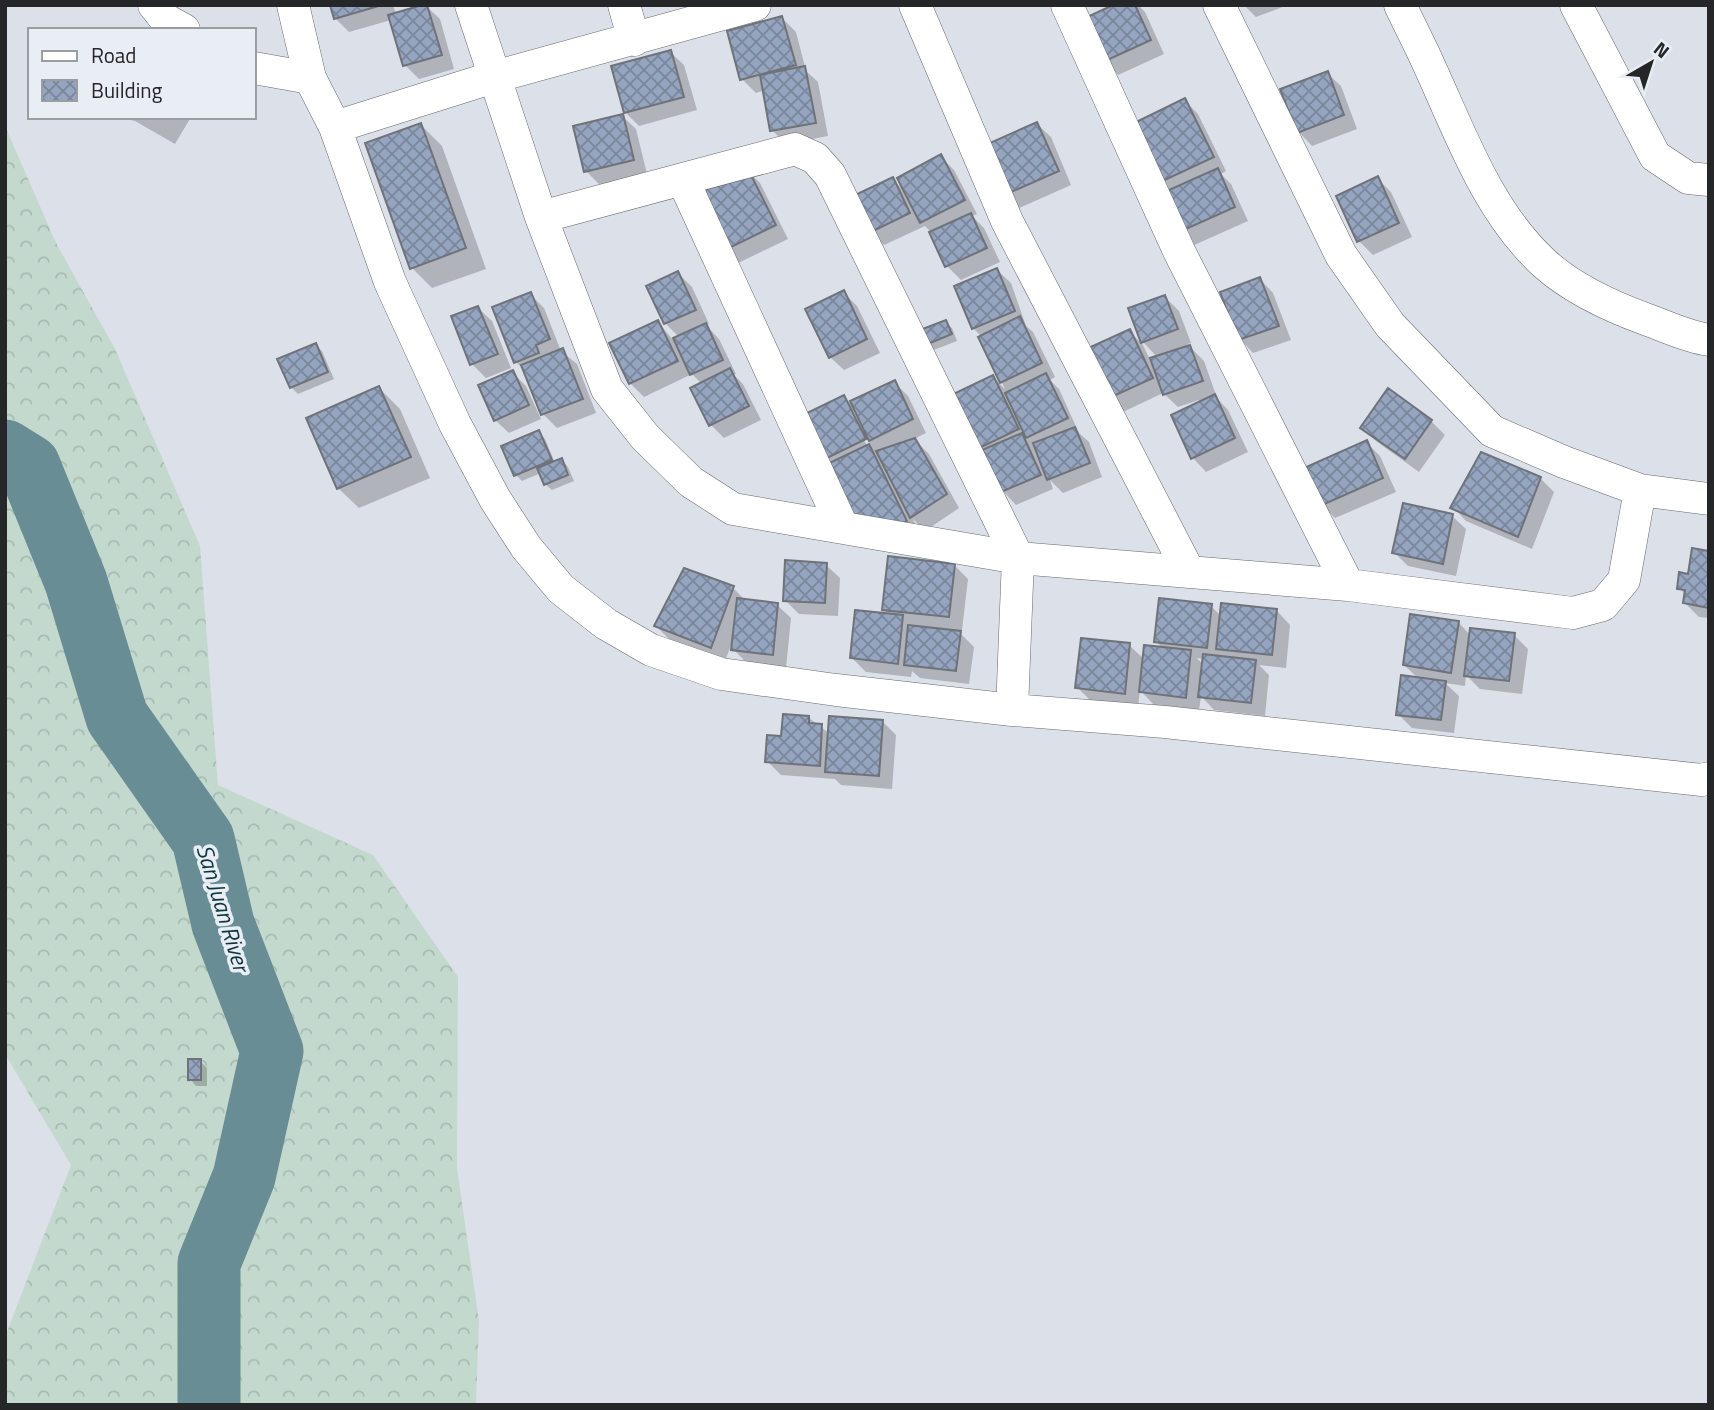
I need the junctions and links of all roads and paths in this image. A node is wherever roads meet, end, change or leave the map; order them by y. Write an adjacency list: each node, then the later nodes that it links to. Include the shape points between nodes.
1 (154, 5): 11 (street)
2 (293, 5): 15 (street)
3 (471, 5): 14 (street)
4 (624, 5): 12 (street)
5 (755, 5): 12 (street)
6 (915, 5): 25 (street, via 1007,221)
7 (1067, 5): 26 (street, via 1179,251)
8 (1219, 5): 21 (street, via 1341,255 1390,325 1492,431)
9 (1400, 5): 20 (street, via 1492,196 1546,264 1587,294)
10 (1576, 5): 18 (street, via 1655,156 1688,178)
11 (180, 28)
12 (634, 40): 14 (street)
13 (256, 68): 15 (street)
14 (494, 77): 16 (street); 19 (street)
15 (310, 78): 16 (street)
16 (335, 127): 27 (street, via 390,282 455,424 495,499 561,589 606,624 651,650 721,674)
17 (683, 180): 19 (street); 23 (street); 24 (street, via 795,149 815,158 830,175)
18 (1709, 180)
19 (541, 217): 23 (street, via 607,389 645,437 691,482 733,509)
20 (1709, 340)
21 (1640, 490): 22 (street); 26 (street, via 1624,580 1603,605 1573,613)
22 (1709, 499)
23 (843, 528): 24 (street)
24 (1018, 558): 25 (street); 27 (street)
25 (1189, 572): 26 (street)
26 (1348, 585)
27 (1012, 710): 28 (street)
28 (1709, 778)

